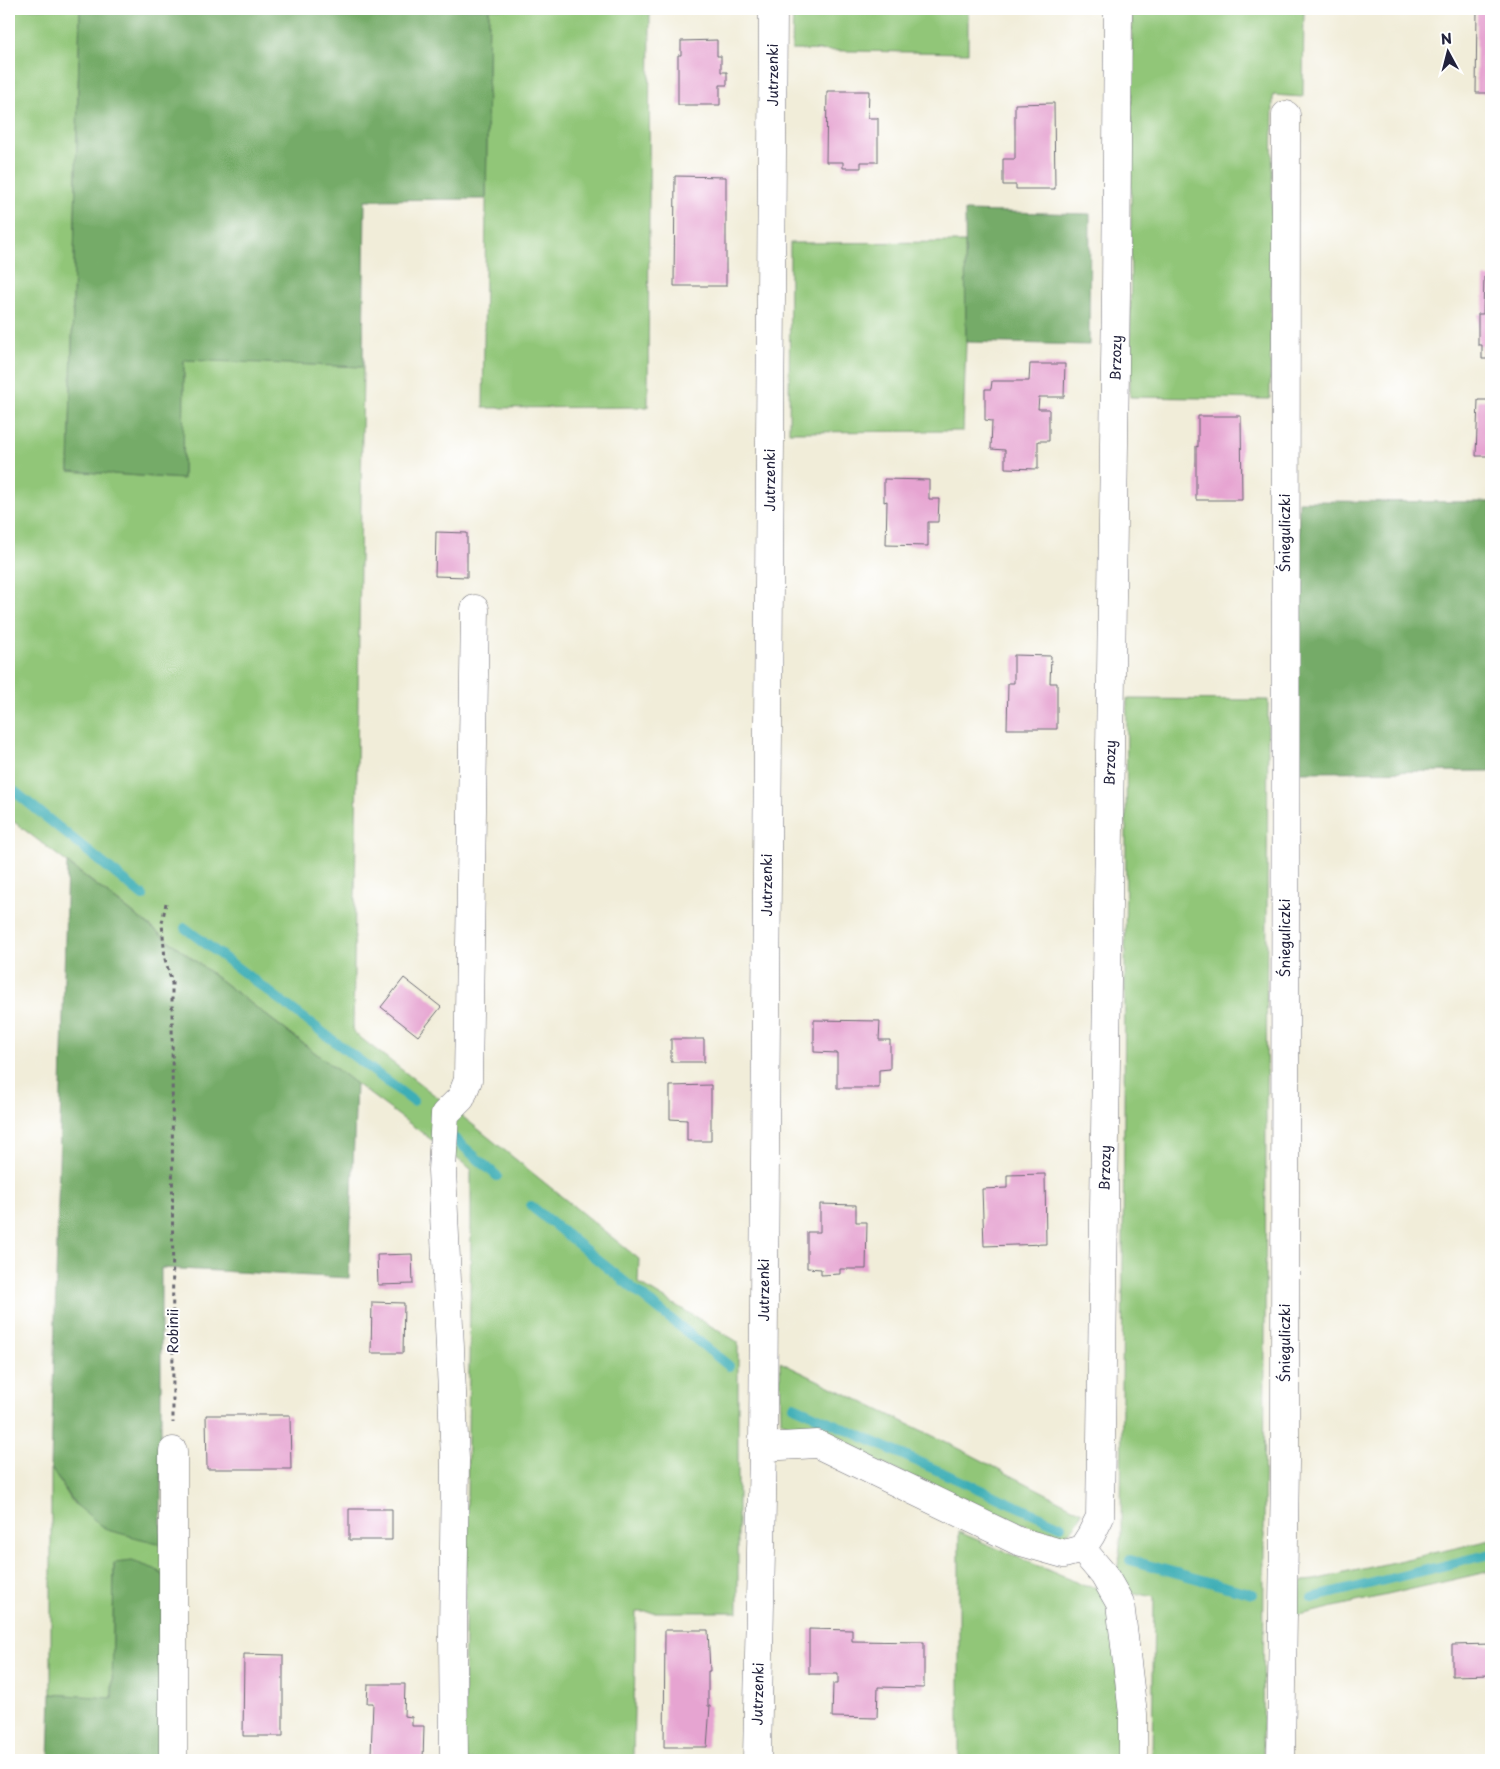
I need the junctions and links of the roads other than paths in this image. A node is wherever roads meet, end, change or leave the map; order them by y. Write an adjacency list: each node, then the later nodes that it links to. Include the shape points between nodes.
1 (773, 9): 5 (street, Jutrzenki)
2 (1118, 9): 7 (street, Brzozy, via 1100,1517)
3 (1286, 116): 12 (street, Śnieguliczki, via 1285,1464)
4 (475, 609): 9 (street, via 468,1080 462,1098 445,1114 442,1170 455,1459)
5 (762, 1447): 7 (street, via 817,1444 1018,1541 1064,1554); 10 (street, Jutrzenki)
6 (173, 1451): 8 (street)
7 (1082, 1549): 11 (street, via 1104,1575 1120,1603 1133,1714)
8 (173, 1760)
9 (454, 1760)
10 (757, 1760)
11 (1133, 1760)
12 (1281, 1760)

